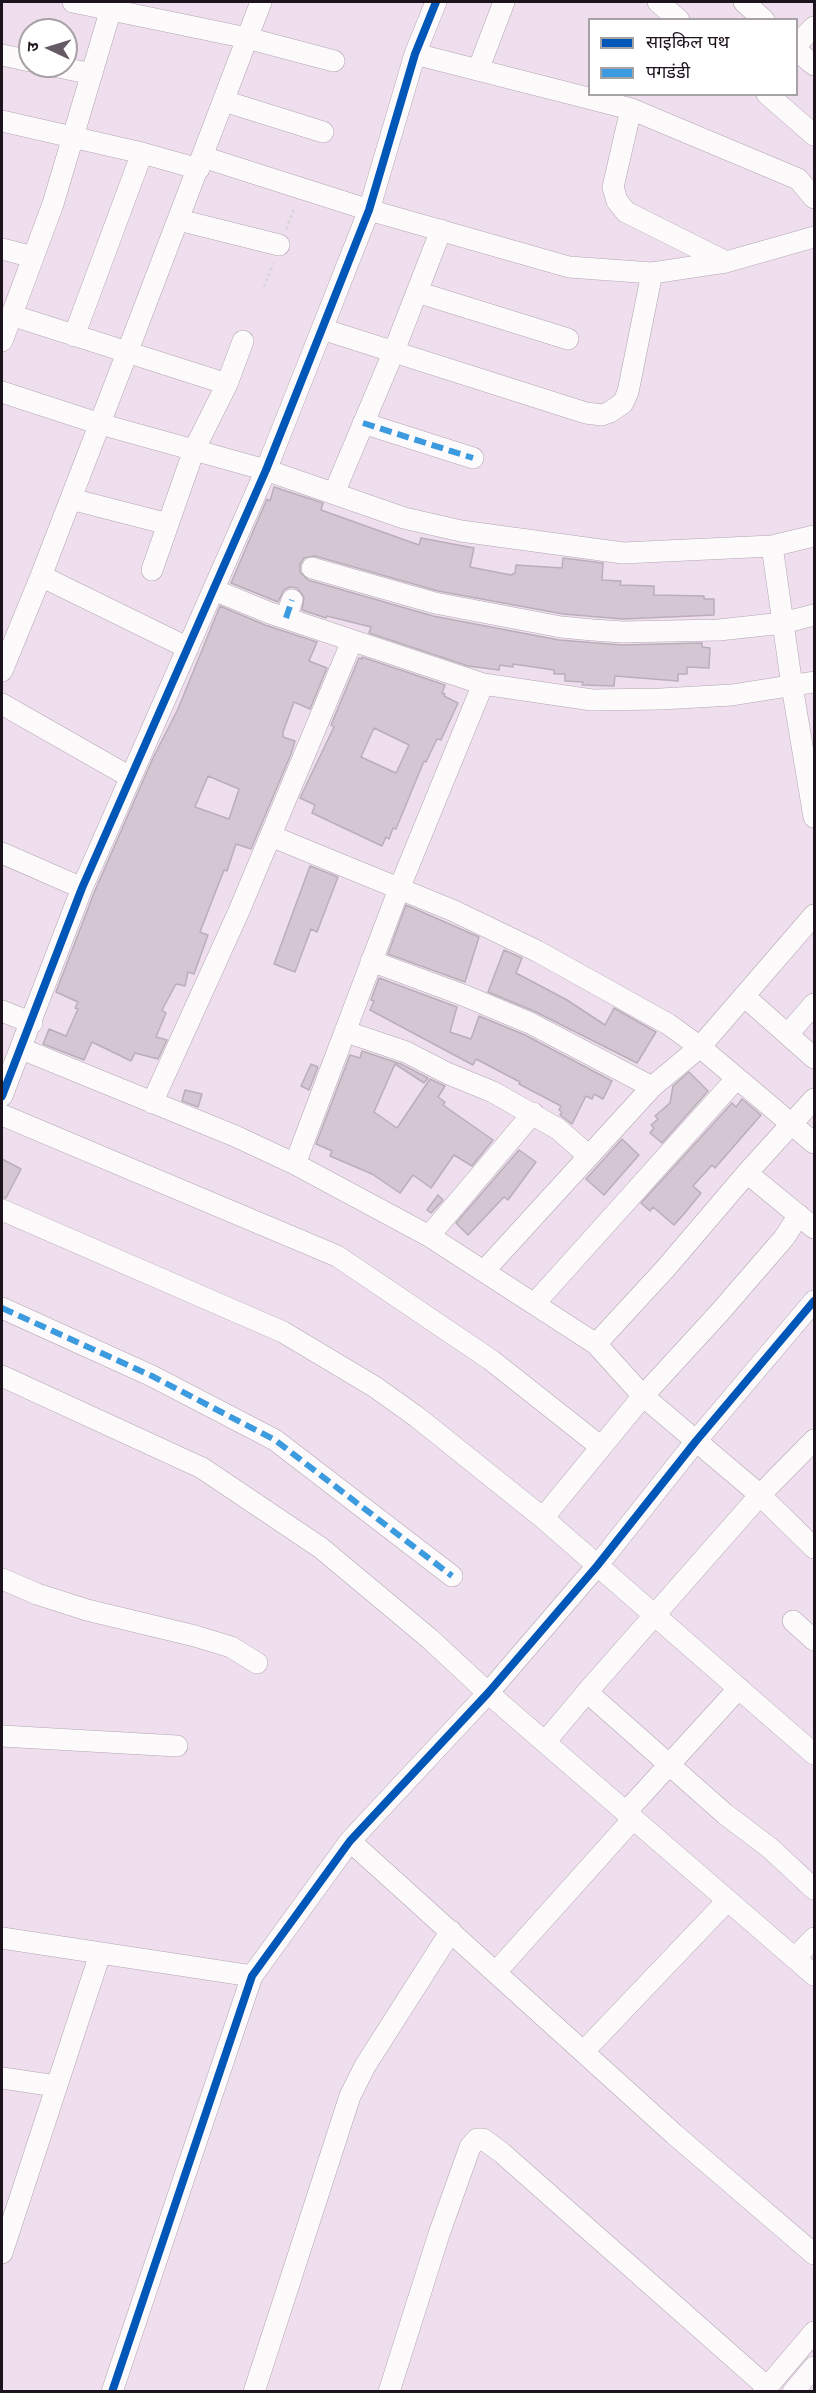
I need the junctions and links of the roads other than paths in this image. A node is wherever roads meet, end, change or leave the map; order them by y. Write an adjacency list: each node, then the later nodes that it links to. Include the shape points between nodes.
1 (73, 2): 7 (street)
2 (261, 2): 11 (street)
3 (436, 2): 14 (street)
4 (504, 2): 19 (street)
5 (658, 2): 8 (street)
6 (744, 2): 9 (street)
7 (112, 5): 11 (street); 21 (street)
8 (677, 18)
9 (762, 18)
10 (814, 27): 12 (street)
11 (247, 38): 17 (street); 23 (street)
12 (798, 43)
13 (798, 52): 18 (street)
14 (416, 54): 19 (street); 32 (street)
15 (2, 55): 16 (street)
16 (18, 58)
17 (334, 61)
18 (814, 65)
19 (478, 70): 24 (street)
20 (78, 71): 21 (street)
21 (92, 74): 28 (street)
22 (769, 96): 27 (street)
23 (224, 101): 26 (street); 30 (street)
24 (631, 109): 31 (street, via 798,179); 39 (street, via 613,187 616,201 626,212)
25 (2, 121): 28 (street)
26 (323, 132)
27 (814, 135)
28 (73, 138): 29 (street); 38 (street)
29 (142, 153): 30 (street); 44 (street)
30 (201, 163): 32 (street); 33 (street)
31 (814, 198)
32 (369, 210): 34 (street); 43 (street)
33 (179, 220): 36 (street); 49 (street)
34 (441, 230): 40 (street, via 569,267); 41 (street)
35 (814, 237): 39 (street)
36 (279, 245)
37 (2, 249): 38 (street)
38 (33, 257): 42 (street)
39 (726, 262): 40 (street)
40 (652, 273): 48 (street, via 628,392 623,403 602,415)
41 (417, 292): 45 (street); 48 (street)
42 (11, 315): 44 (street); 46 (street)
43 (322, 329): 48 (street); 56 (street)
44 (74, 336): 49 (street)
45 (568, 339)
46 (2, 341)
47 (243, 341): 50 (street)
48 (394, 351): 52 (street)
49 (127, 353): 50 (street); 53 (street)
50 (227, 384): 54 (street)
51 (2, 392): 53 (street)
52 (363, 423): 55 (street); 57 (street)
53 (100, 424): 54 (street); 58 (street)
54 (194, 450): 56 (street); 59 (street)
55 (473, 458)
56 (266, 470): 57 (street); 65 (street)
57 (334, 494): 61 (street, via 443,528 622,553)
58 (71, 499): 59 (street); 64 (street)
59 (168, 524): 63 (street)
60 (814, 536): 61 (street)
61 (772, 546): 67 (street)
62 (312, 568): 67 (street, via 435,603 561,627 653,632)
63 (152, 570)
64 (41, 576): 69 (street); 70 (street)
65 (214, 590): 68 (street, via 289,609); 69 (street)
66 (814, 615): 67 (street)
67 (783, 623): 73 (street)
68 (352, 641): 72 (street); 77 (street)
69 (188, 648): 75 (street)
70 (2, 671)
71 (814, 682): 73 (street)
72 (483, 684): 73 (street, via 592,700 661,699); 80 (street)
73 (792, 686): 76 (street)
74 (2, 704): 75 (street)
75 (130, 777): 79 (street)
76 (814, 817)
77 (271, 836): 80 (street); 96 (street)
78 (2, 853): 79 (street)
79 (82, 888): 86 (street)
80 (399, 889): 82 (street); 89 (street, via 537,951 668,1024)
81 (814, 915): 83 (street)
82 (371, 961): 87 (street); 93 (street, via 530,1023)
83 (744, 996): 88 (street); 89 (street)
84 (814, 1004): 88 (street)
85 (2, 1011): 86 (street)
86 (32, 1023): 90 (street)
87 (347, 1032): 97 (street, via 406,1052); 102 (street)
88 (788, 1034): 91 (street)
89 (700, 1047): 92 (street); 93 (street)
90 (22, 1049): 94 (street); 96 (street)
91 (814, 1058)
92 (736, 1078): 99 (street); 109 (street)
93 (652, 1087): 101 (street)
94 (2, 1096)
95 (814, 1099): 99 (street)
96 (152, 1102): 102 (street)
97 (533, 1113): 101 (street); 106 (street)
98 (2, 1115): 116 (street, via 337,1256 491,1360)
99 (793, 1123): 100 (street); 103 (street)
100 (814, 1143)
101 (589, 1156): 107 (street)
102 (295, 1164): 106 (street)
103 (747, 1173): 105 (street); 111 (street)
104 (2, 1210): 118 (street, via 283,1332 375,1386)
105 (807, 1222): 113 (street, via 783,1239)
106 (429, 1236): 107 (street)
107 (484, 1271): 109 (street)
108 (814, 1301): 115 (street)
109 (535, 1302): 111 (street)
110 (2, 1308): 121 (street, via 152,1377 275,1440)
111 (596, 1344): 113 (street)
112 (2, 1376): 129 (street, via 202,1468 321,1548)
113 (643, 1396): 115 (street); 116 (street)
114 (814, 1440): 117 (street)
115 (696, 1441): 117 (street); 120 (street)
116 (601, 1448): 118 (street)
117 (760, 1495): 119 (street); 123 (street)
118 (543, 1518): 120 (street)
119 (813, 1545)
120 (597, 1566): 123 (street); 129 (street)
121 (452, 1576)
122 (2, 1579): 126 (street, via 87,1610 231,1647)
123 (654, 1615): 127 (street); 128 (street)
124 (793, 1621): 125 (street)
125 (814, 1640)
126 (257, 1664)
127 (739, 1688): 133 (street); 134 (street)
128 (587, 1692): 131 (street); 134 (street)
129 (488, 1693): 131 (street); 136 (street)
130 (2, 1736): 132 (street)
131 (545, 1743): 135 (street)
132 (177, 1746)
133 (814, 1754)
134 (669, 1764): 135 (street); 137 (street)
135 (629, 1815): 138 (street); 144 (street)
136 (350, 1841): 139 (street); 146 (street)
137 (814, 1889)
138 (727, 1901): 143 (street); 147 (street)
139 (451, 1931): 144 (street); 157 (street, via 364,2066 350,2096)
140 (2, 1938): 142 (street)
141 (814, 1938): 143 (street)
142 (100, 1954): 146 (street); 149 (street)
143 (795, 1958): 145 (street)
144 (496, 1972): 147 (street)
145 (814, 1975)
146 (252, 1976): 156 (street)
147 (584, 2051): 152 (street)
148 (2, 2078): 149 (street)
149 (56, 2086): 150 (street)
150 (8, 2211): 151 (street)
151 (2, 2253)
152 (814, 2254)
153 (814, 2332): 155 (street)
154 (814, 2367): 159 (street)
155 (765, 2389): 158 (street, via 502,2153 477,2139 470,2146 439,2234)
156 (112, 2391)
157 (254, 2391)
158 (389, 2391)
159 (793, 2391)

